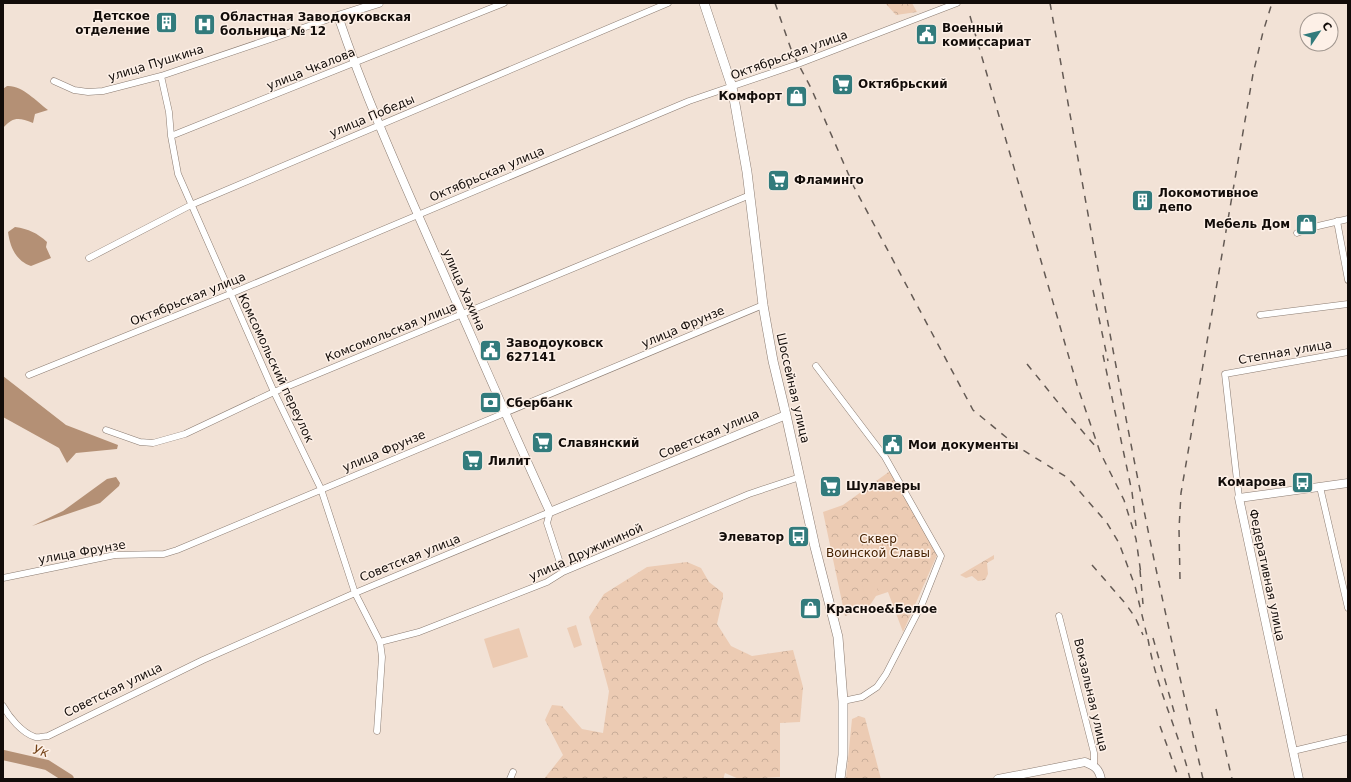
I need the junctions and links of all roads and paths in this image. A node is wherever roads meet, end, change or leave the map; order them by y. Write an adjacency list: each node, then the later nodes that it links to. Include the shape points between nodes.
1 (379, 3): 6 (street, улица Пушкина)
2 (504, 3): 8 (street, улица Чкалова)
3 (668, 3): 12 (street, улица Победы)
4 (704, 3): 11 (main road, Шоссейная улица)
5 (957, 3): 11 (street, Октябрьская улица)
6 (356, 6): 7 (street, улица Пушкина)
7 (338, 16): 8 (street, улица Хахина); 9 (street, улица Пушкина)
8 (354, 63): 12 (street, улица Хахина); 13 (street, улица Чкалова)
9 (161, 76): 10 (street, улица Пушкина, via 103,91 88,92 74,90); 13 (street, Комсомольский переулок, via 169,112)
10 (54, 81)
11 (732, 87): 14 (main road, Шоссейная улица); 16 (street, Октябрьская улица, via 688,101)
12 (380, 125): 15 (street, улица Победы); 16 (street, улица Хахина)
13 (170, 136): 15 (street, Комсомольский переулок, via 178,174)
14 (750, 195): 24 (main road, Шоссейная улица); 25 (street, Комсомольская улица)
15 (191, 205): 20 (street, улица Победы); 22 (street, Комсомольский переулок)
16 (418, 215): 22 (street, Октябрьская улица); 25 (street, улица Хахина)
17 (1348, 219): 18 (street)
18 (1337, 221): 19 (street); 21 (street)
19 (1297, 233)
20 (89, 258)
21 (1348, 280)
22 (230, 294): 30 (street, Октябрьская улица); 31 (street, Комсомольский переулок)
23 (1348, 304): 26 (street)
24 (763, 305): 32 (street, улица Фрунзе); 33 (main road, Шоссейная улица)
25 (462, 314): 31 (street, Комсомольская улица); 32 (street, улица Хахина)
26 (1260, 315)
27 (1348, 352): 29 (street, Степная улица)
28 (816, 366): 47 (street, via 885,457 941,556 922,604 886,674 877,687 862,697)
29 (1225, 374): 39 (street, Федеративная улица)
30 (29, 375)
31 (274, 392): 34 (street, Комсомольская улица, via 186,434 153,443 140,442); 38 (street, Комсомольский переулок)
32 (504, 413): 38 (street, улица Фрунзе); 40 (street, улица Хахина)
33 (786, 415): 35 (main road, Шоссейная улица); 40 (street, Советская улица)
34 (106, 430)
35 (800, 477): 41 (street, улица Дружининой, via 749,494); 47 (main road, Шоссейная улица, via 838,637)
36 (1348, 483): 37 (street)
37 (1320, 487): 39 (street); 44 (street)
38 (321, 489): 42 (street, улица Фрунзе, via 164,554 115,555); 43 (street, Комсомольский переулок)
39 (1238, 498): 51 (street, Федеративная улица)
40 (550, 512): 41 (street, улица Хахина, via 547,523); 43 (street, Советская улица)
41 (563, 572): 46 (street, улица Дружининой, via 547,582 426,629)
42 (3, 578)
43 (355, 593): 46 (street, Комсомольский переулок); 48 (street, Советская улица, via 203,660 48,736 36,737 24,731)
44 (1348, 608)
45 (1059, 616): 52 (street, Вокзальная улица, via 1094,752)
46 (380, 642): 49 (street, via 382,657)
47 (843, 701): 55 (main road, Шоссейная улица, via 843,755)
48 (3, 706)
49 (377, 731)
50 (1348, 738): 51 (street)
51 (1293, 751): 58 (street, Федеративная улица)
52 (1094, 766): 56 (street, via 1085,762); 57 (street, Вокзальная улица)
53 (513, 772): 54 (street)
54 (510, 779)
55 (840, 779)
56 (1002, 779)
57 (1101, 779)
58 (1299, 779)

